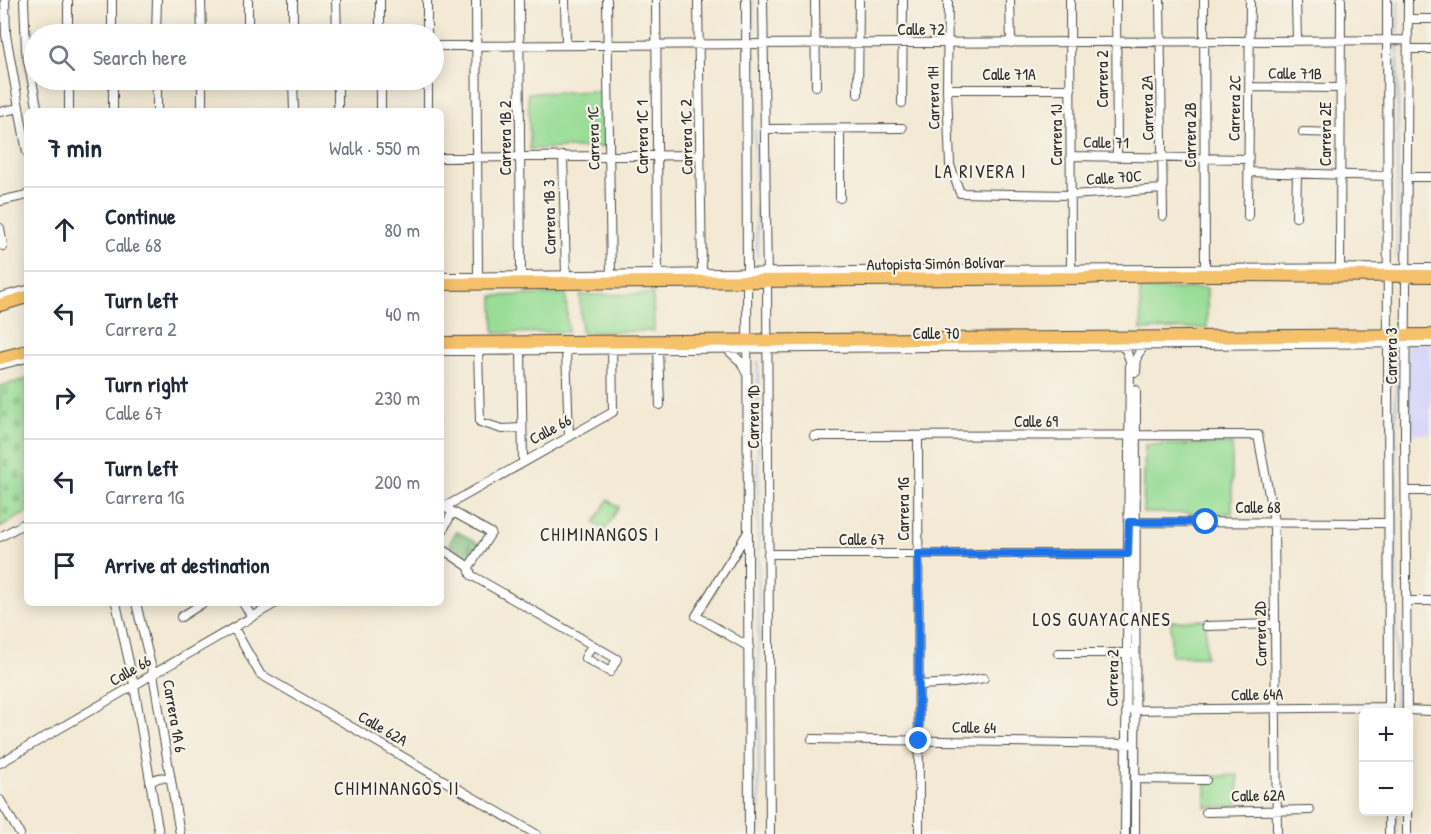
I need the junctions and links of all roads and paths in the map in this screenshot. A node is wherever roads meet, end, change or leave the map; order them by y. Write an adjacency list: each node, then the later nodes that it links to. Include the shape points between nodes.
1 (5, 0): 46 (street)
2 (24, 0): 36 (street)
3 (68, 0): 37 (street)
4 (112, 0): 38 (street)
5 (157, 0): 39 (street)
6 (201, 0): 40 (street)
7 (248, 0): 41 (street)
8 (293, 0): 42 (street)
9 (336, 0): 43 (street)
10 (380, 0): 44 (street)
11 (427, 0): 45 (street)
12 (476, 0): 64 (street)
13 (519, 0): 65 (street, Carrera 1B 2)
14 (565, 0): 66 (street)
15 (607, 0): 67 (street, Carrera 1C)
16 (656, 0): 68 (street, Carrera 1C 1)
17 (698, 0): 56 (street, Carrera 1C 2)
18 (746, 0): 57 (street, Carrera 1D)
19 (764, 0): 58 (street, Carrera 1D)
20 (815, 0): 59 (street)
21 (859, 0): 60 (street)
22 (903, 0): 61 (street)
23 (948, 0): 62 (street, Carrera 1H)
24 (1010, 0): 55 (street)
25 (1070, 0): 51 (street, Carrera 1J)
26 (1116, 0): 52 (street, Carrera 2)
27 (1160, 0): 53 (street, Carrera 2A)
28 (1204, 0): 54 (street, Carrera 2B)
29 (1250, 0): 49 (street, Carrera 2C)
30 (1296, 0): 50 (street)
31 (1341, 0): 47 (street, Carrera 2E)
32 (1387, 0): 48 (street, Carrera 3)
33 (1408, 0): 34 (street, Carrera 3)
34 (1408, 19): 35 (street); 63 (street, Carrera 3)
35 (1431, 19)
36 (27, 24)
37 (69, 24)
38 (112, 24)
39 (156, 24)
40 (202, 24)
41 (248, 24)
42 (293, 24)
43 (337, 24)
44 (380, 24)
45 (427, 24)
46 (3, 36): 87 (street)
47 (1340, 40): 48 (street, Calle 72); 50 (street, Calle 72); 73 (street, Carrera 2E)
48 (1387, 40): 63 (street, Calle 72); 119 (street, Carrera 3)
49 (1249, 41): 50 (street, Calle 72); 54 (street, Calle 72); 72 (street, Carrera 2C)
50 (1297, 41)
51 (1071, 42): 52 (street, Calle 72); 55 (street, Calle 72); 75 (street, Carrera 1J)
52 (1117, 42): 53 (street, Calle 72); 111 (street, Carrera 2)
53 (1161, 42): 54 (street, Calle 72); 112 (street, Carrera 2A)
54 (1204, 42): 113 (street, Carrera 2B)
55 (1011, 43): 62 (street, Calle 72)
56 (699, 44): 57 (street, Calle 72); 68 (street, Calle 72); 105 (street, Carrera 1C 2)
57 (746, 44): 58 (street, Calle 72); 148 (street, Carrera 1D)
58 (764, 44): 59 (street, Calle 72); 99 (street, Carrera 1D)
59 (815, 44): 60 (street, Calle 72); 71 (street)
60 (859, 44): 61 (street, Calle 72); 85 (street)
61 (903, 44): 62 (street, Calle 72); 86 (street)
62 (948, 44): 74 (street, Carrera 1H)
63 (1408, 44): 70 (street, Calle 72); 120 (street, Carrera 3)
64 (476, 45): 65 (street, Calle 72); 69 (street, Calle 72); 109 (street)
65 (520, 45): 66 (street, Calle 72); 110 (street, Carrera 1B 2)
66 (566, 45): 67 (street, Calle 72)
67 (607, 45): 68 (street, Calle 72); 107 (street, Carrera 1C)
68 (657, 45): 104 (street, Carrera 1C 1)
69 (444, 46)
70 (1431, 49)
71 (816, 86)
72 (1250, 87): 73 (street, Calle 71B); 115 (street, Carrera 2C)
73 (1340, 88): 102 (street, Carrera 2E)
74 (947, 89): 75 (street, Calle 71A); 123 (street, Carrera 1H, via 950,165)
75 (1071, 89): 108 (street, Carrera 1J)
76 (35, 90): 88 (street)
77 (69, 90): 89 (street)
78 (113, 90): 90 (street)
79 (157, 90): 91 (street)
80 (202, 90): 92 (street)
81 (293, 90): 93 (street)
82 (338, 90): 94 (street)
83 (381, 90): 95 (street)
84 (428, 90): 96 (street)
85 (858, 93)
86 (902, 103)
87 (19, 108): 97 (street); 103 (street)
88 (38, 108)
89 (69, 108)
90 (113, 108)
91 (157, 108)
92 (202, 108)
93 (294, 108)
94 (338, 108)
95 (381, 108)
96 (428, 108)
97 (0, 112)
98 (903, 128): 100 (street)
99 (765, 129): 100 (street); 149 (street, Carrera 1D)
100 (840, 129): 126 (street)
101 (1303, 132): 102 (street)
102 (1340, 133): 118 (street, Carrera 2E)
103 (24, 136)
104 (658, 155): 105 (street); 107 (street); 141 (street, Carrera 1C 1)
105 (702, 155): 140 (street, Carrera 1C 2)
106 (563, 156): 107 (street); 110 (street); 144 (street, Carrera 1B 3)
107 (608, 156): 151 (street, Carrera 1C)
108 (1071, 156): 111 (street, Calle 71); 124 (street, Carrera 1J)
109 (477, 157): 110 (street); 114 (street); 142 (street)
110 (521, 157): 143 (street, Carrera 1B 2)
111 (1117, 157): 112 (street, Calle 71)
112 (1162, 157): 113 (street, Calle 71); 122 (street, Carrera 2A)
113 (1205, 157): 115 (street, Calle 71); 136 (street, Carrera 2B)
114 (444, 158)
115 (1248, 159): 116 (street, Carrera 2C)
116 (1248, 172): 117 (street); 130 (street, Carrera 2C)
117 (1297, 174): 118 (street); 129 (street)
118 (1340, 175): 119 (street); 133 (street, Carrera 2E)
119 (1388, 176): 138 (street, Carrera 3)
120 (1407, 177): 121 (street); 139 (street, Carrera 3)
121 (1431, 177)
122 (1163, 189): 124 (street, Calle 70C); 128 (street, Carrera 2A)
123 (960, 193): 124 (street, Calle 70C)
124 (1071, 195): 137 (street, Carrera 1J)
125 (24, 196): 127 (street)
126 (840, 198)
127 (0, 201)
128 (1163, 216)
129 (1296, 216)
130 (1248, 217)
131 (0, 228): 132 (street)
132 (3, 246)
133 (1340, 268): 136 (street); 138 (street)
134 (1431, 268): 139 (street)
135 (1118, 269): 136 (street); 137 (street); 150 (highway)
136 (1205, 269)
137 (1071, 270): 145 (street)
138 (1388, 272): 139 (highway, Autopista Simón Bolívar); 150 (highway, Autopista Simón Bolívar); 160 (street, Carrera 3)
139 (1406, 272): 146 (highway, Autopista Simón Bolívar); 161 (street, Carrera 3)
140 (702, 273): 141 (street); 148 (street)
141 (658, 274): 151 (street)
142 (478, 276): 143 (street); 147 (street)
143 (521, 276): 144 (street)
144 (566, 276): 151 (street)
145 (822, 276): 149 (highway, Autopista Simón Bolívar); 150 (highway, Autopista Simón Bolívar)
146 (1431, 276)
147 (444, 277)
148 (748, 277): 149 (highway, Autopista Simón Bolívar); 151 (highway, Autopista Simón Bolívar); 165 (street, Carrera 1D)
149 (767, 277): 166 (street, Carrera 1D)
150 (1084, 278)
151 (611, 279): 152 (highway, Autopista Simón Bolívar)
152 (444, 284)
153 (24, 291): 154 (street)
154 (0, 297)
155 (24, 298): 156 (highway)
156 (0, 305)
157 (1431, 335): 161 (highway)
158 (1173, 338): 159 (highway); 164 (highway); 171 (highway)
159 (1207, 338): 160 (highway); 171 (highway)
160 (1388, 340): 161 (highway); 171 (street, Calle 70); 198 (street, Carrera 3)
161 (1406, 340): 163 (street); 191 (street, Carrera 3)
162 (444, 343): 168 (highway)
163 (1431, 343)
164 (1073, 344): 167 (street, Calle 70); 167 (highway, via 1059,337); 169 (street, Calle 70)
165 (748, 345): 166 (highway); 168 (highway); 176 (street); 182 (street, Carrera 1D)
166 (767, 345): 167 (highway); 206 (street, Carrera 1D)
167 (797, 345)
168 (612, 346): 174 (street); 175 (street); 186 (street, Calle 66, via 613,412)
169 (1120, 346): 170 (street, Calle 70); 189 (street, Carrera 2, via 1130,361)
170 (1144, 346): 171 (street, Calle 70); 189 (street, Carrera 2, via 1136,362)
171 (1190, 346)
172 (478, 350): 173 (street); 177 (street); 184 (street, via 480,422 502,429)
173 (521, 350): 174 (street); 184 (street)
174 (566, 350): 186 (street)
175 (658, 350): 176 (street); 183 (street)
176 (727, 350): 182 (street, via 740,361)
177 (444, 351)
178 (24, 352): 179 (highway)
179 (0, 358)
180 (24, 359): 181 (street)
181 (0, 365)
182 (749, 382): 201 (street, Carrera 1D)
183 (660, 405)
184 (522, 428): 190 (street)
185 (1258, 435): 189 (street, Calle 69); 197 (street, Carrera 2D)
186 (568, 436): 190 (street, Calle 66)
187 (814, 436): 188 (street, Calle 69)
188 (918, 436): 189 (street, Calle 69); 207 (street, Carrera 1G)
189 (1133, 436): 196 (street, Carrera 2)
190 (523, 461): 193 (street, Calle 66)
191 (1406, 491): 192 (street); 210 (street, Carrera 3)
192 (1431, 491)
193 (444, 507)
194 (444, 509): 195 (street)
195 (452, 513): 200 (street); 209 (street, via 491,533)
196 (1132, 522): 197 (street, Calle 68); 208 (street, Carrera 2)
197 (1274, 522): 198 (street, Calle 68); 219 (street, Carrera 2D)
198 (1388, 523): 230 (street, Carrera 3)
199 (24, 524): 202 (street)
200 (444, 528)
201 (749, 531): 203 (street); 205 (street, Carrera 1D)
202 (0, 537)
203 (739, 548): 205 (street); 223 (street, via 696,616)
204 (444, 550): 209 (street)
205 (749, 554): 223 (street, Carrera 1D)
206 (768, 554): 207 (street, Calle 67); 256 (street, Carrera 1D)
207 (918, 554): 208 (street, Calle 67); 229 (street, Carrera 1G)
208 (1132, 554): 225 (street, Carrera 2)
209 (469, 567): 222 (street, via 471,575)
210 (1407, 601): 211 (street); 231 (street, Carrera 3)
211 (1431, 601)
212 (117, 606): 228 (street)
213 (137, 606): 226 (street, Carrera 1A 6)
214 (198, 606): 217 (street)
215 (245, 606): 218 (street)
216 (271, 606): 218 (street, Calle 66)
217 (181, 617)
218 (252, 617): 221 (street, Calle 66)
219 (1275, 624): 220 (street); 232 (street, Carrera 2D)
220 (1206, 626)
221 (234, 628): 226 (street, Calle 66); 254 (street, Calle 62A, via 260,674)
222 (592, 645)
223 (749, 647): 255 (street, Carrera 1D)
224 (1058, 653): 225 (street)
225 (1131, 653): 233 (street, Carrera 2)
226 (153, 674): 228 (street, Calle 66); 241 (street, Carrera 1A 6)
227 (984, 678): 229 (street)
228 (134, 685): 240 (street, Calle 66); 244 (street)
229 (919, 685): 238 (street, Carrera 1G)
230 (1389, 708)
231 (1407, 708)
232 (1276, 709): 233 (street, Calle 64A); 234 (street, Calle 64A); 246 (street, Carrera 2D)
233 (1131, 710): 239 (street, Carrera 2)
234 (1359, 710)
235 (1413, 711): 236 (street)
236 (1431, 711)
237 (812, 739): 238 (street, Calle 64)
238 (919, 741): 239 (street, Calle 64); 257 (street, Carrera 1G)
239 (1131, 744): 242 (street, Carrera 2); 258 (street, Carrera 2)
240 (0, 763)
241 (171, 779): 244 (street, via 164,776); 253 (street, Carrera 1A 6)
242 (1135, 779): 243 (street); 259 (street, Carrera 2)
243 (1206, 780)
244 (150, 783): 251 (street)
245 (0, 800): 252 (street)
246 (1277, 810): 247 (street, Calle 62A); 248 (street, Calle 62A); 260 (street, Carrera 2D)
247 (1310, 810)
248 (1206, 812)
249 (1389, 816): 261 (street)
250 (1407, 816): 262 (street)
251 (157, 833)
252 (20, 834)
253 (180, 834)
254 (536, 834)
255 (749, 834)
256 (770, 834)
257 (919, 834)
258 (1125, 834)
259 (1136, 834)
260 (1277, 834)
261 (1389, 834)
262 (1407, 834)

